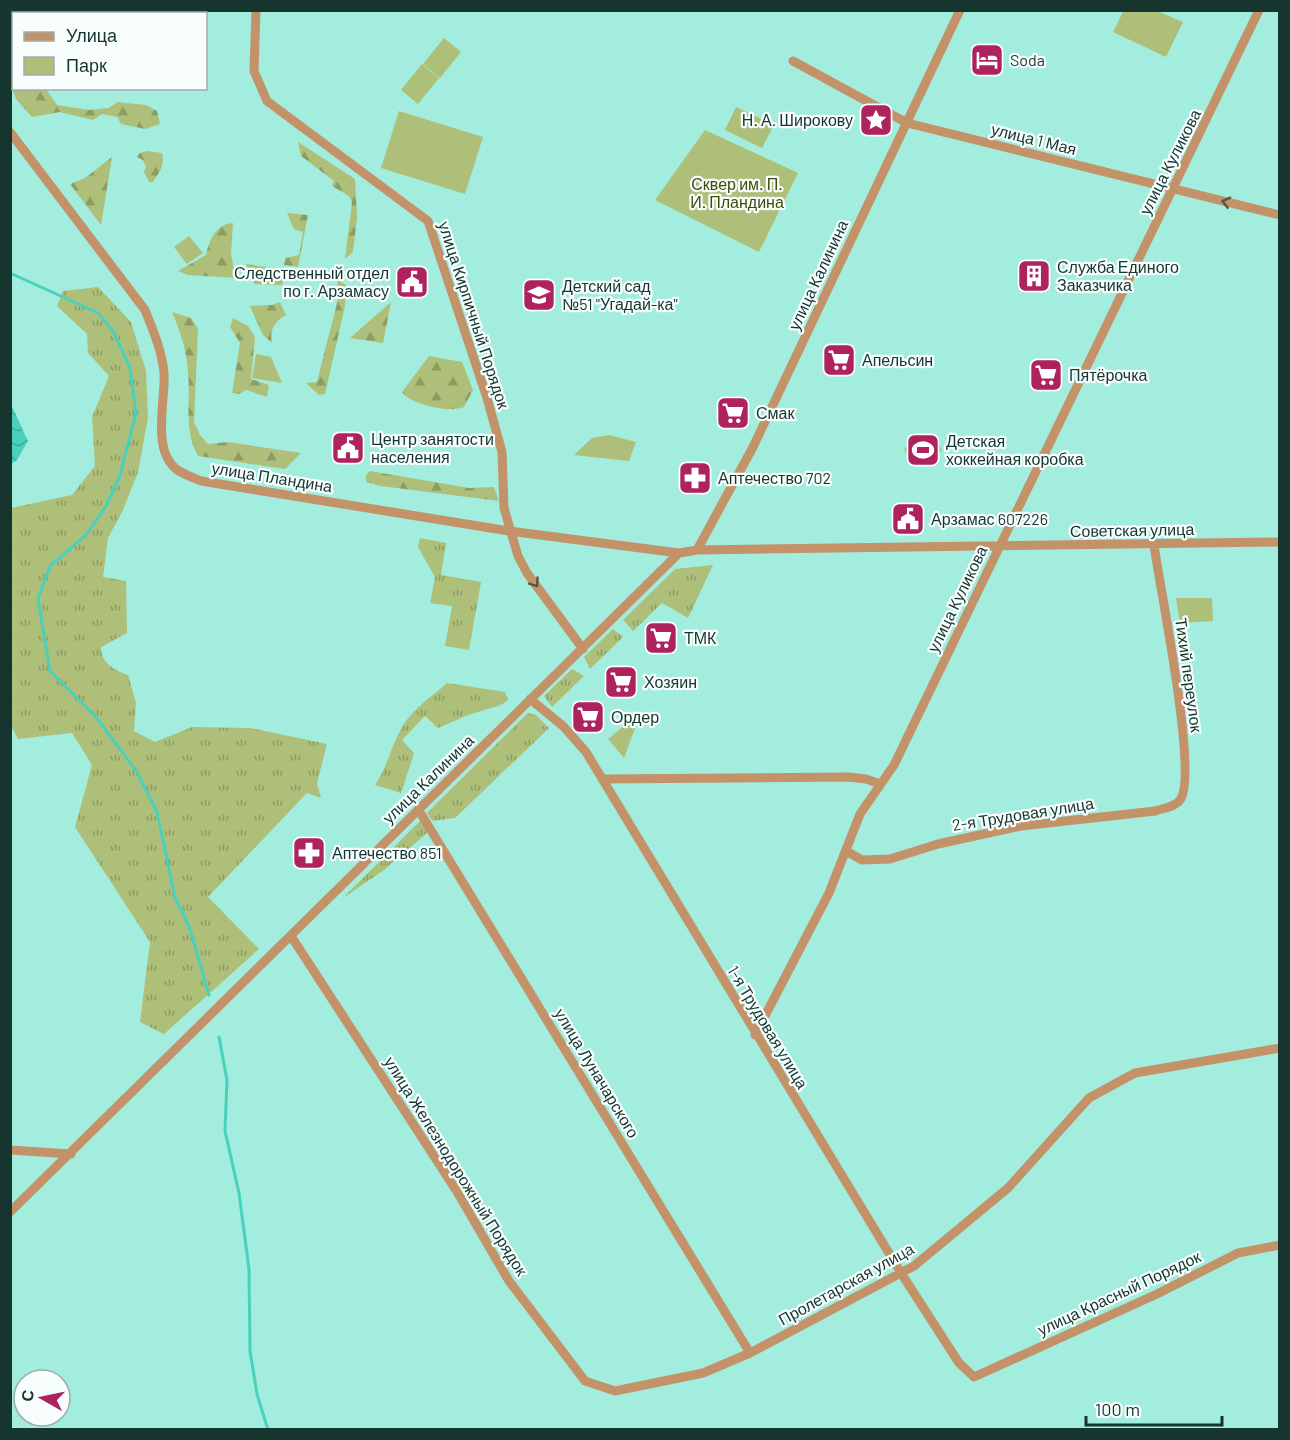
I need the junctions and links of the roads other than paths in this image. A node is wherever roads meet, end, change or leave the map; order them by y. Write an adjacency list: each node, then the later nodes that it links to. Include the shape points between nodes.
1 (256, 10): 9 (street, улица Кирпичный Порядок, via 254,71 267,101 428,221 502,452)
2 (960, 10): 5 (street, улица Калинина)
3 (1259, 10): 7 (street, улица Куликова)
4 (793, 61): 5 (street, улица 1 Мая)
5 (907, 123): 7 (street, улица 1 Мая); 13 (street, улица Калинина, via 753,447)
6 (10, 132): 9 (street, улица Пландина, via 145,310 164,372 166,454 178,470 201,481)
7 (1172, 189): 8 (street, улица 1 Мая, one-way to 7); 12 (street, улица Куликова)
8 (1280, 215)
9 (509, 531): 14 (street, улица Пландина); 15 (street, улица Кирпичный Порядок, one-way to 15, via 527,573)
10 (1280, 542): 11 (street, Советская улица)
11 (1154, 545): 12 (street, Советская улица); 19 (street, Тихий переулок, via 1184,739 1186,781 1182,799)
12 (999, 547): 13 (street, Советская улица); 18 (street, улица Куликова, via 894,765)
13 (698, 550): 14 (street, улица Пландина)
14 (679, 553): 15 (street, улица Калинина)
15 (583, 649): 16 (street, улица Калинина)
16 (530, 699): 17 (street, 1-я Трудовая улица, via 563,726 586,752); 20 (street, улица Калинина)
17 (602, 780): 18 (street, via 848,777); 23 (street, 1-я Трудовая улица)
18 (880, 784): 21 (street, улица Куликова, via 860,814)
19 (1174, 805): 21 (street, 2-я Трудовая улица, via 1155,811 1021,826 890,859 862,860)
20 (418, 809): 22 (street, улица Калинина); 30 (street, улица Луначарского)
21 (846, 851): 23 (street, улица Куликова, via 829,893)
22 (291, 936): 26 (street, улица Калинина); 32 (street, улица Железнодорожный Порядок, via 456,1190 509,1281 585,1381)
23 (755, 1035): 29 (street, 1-я Трудовая улица)
24 (1280, 1048): 29 (street, Пролетарская улица, via 1135,1073 1089,1098 1008,1188)
25 (10, 1150): 26 (street)
26 (71, 1154): 27 (street, улица Калинина)
27 (10, 1212)
28 (1280, 1245): 31 (street, улица Красный Порядок, via 1238,1253)
29 (901, 1273): 30 (street, Пролетарская улица); 31 (street, 1-я Трудовая улица, via 959,1363)
30 (750, 1353): 32 (street, Пролетарская улица, via 703,1373)
31 (974, 1377)
32 (615, 1391)

